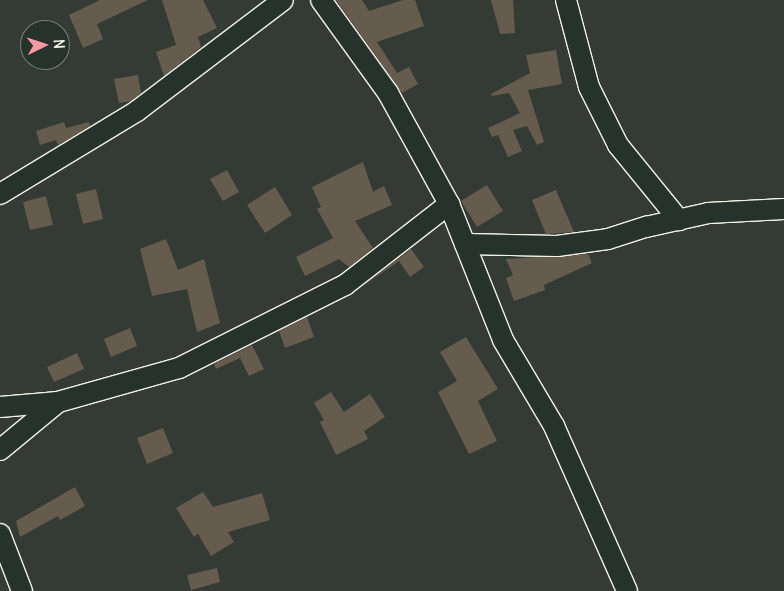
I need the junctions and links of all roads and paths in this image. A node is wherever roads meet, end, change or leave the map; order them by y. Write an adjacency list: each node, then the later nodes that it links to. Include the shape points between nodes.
1 (283, 0): 4 (street, via 137,111)
2 (321, 0): 5 (street, via 388,93)
3 (566, 0): 7 (street, via 589,87 618,145)
4 (0, 194)
5 (448, 204): 8 (street); 9 (street, via 345,285 179,368)
6 (784, 209): 7 (street, via 708,214)
7 (679, 220): 8 (street, via 608,239 557,246)
8 (466, 244): 14 (street, via 503,340 554,426)
9 (58, 402): 10 (street); 11 (street)
10 (0, 407)
11 (0, 450)
12 (0, 534): 13 (street)
13 (22, 591)
14 (627, 591)

